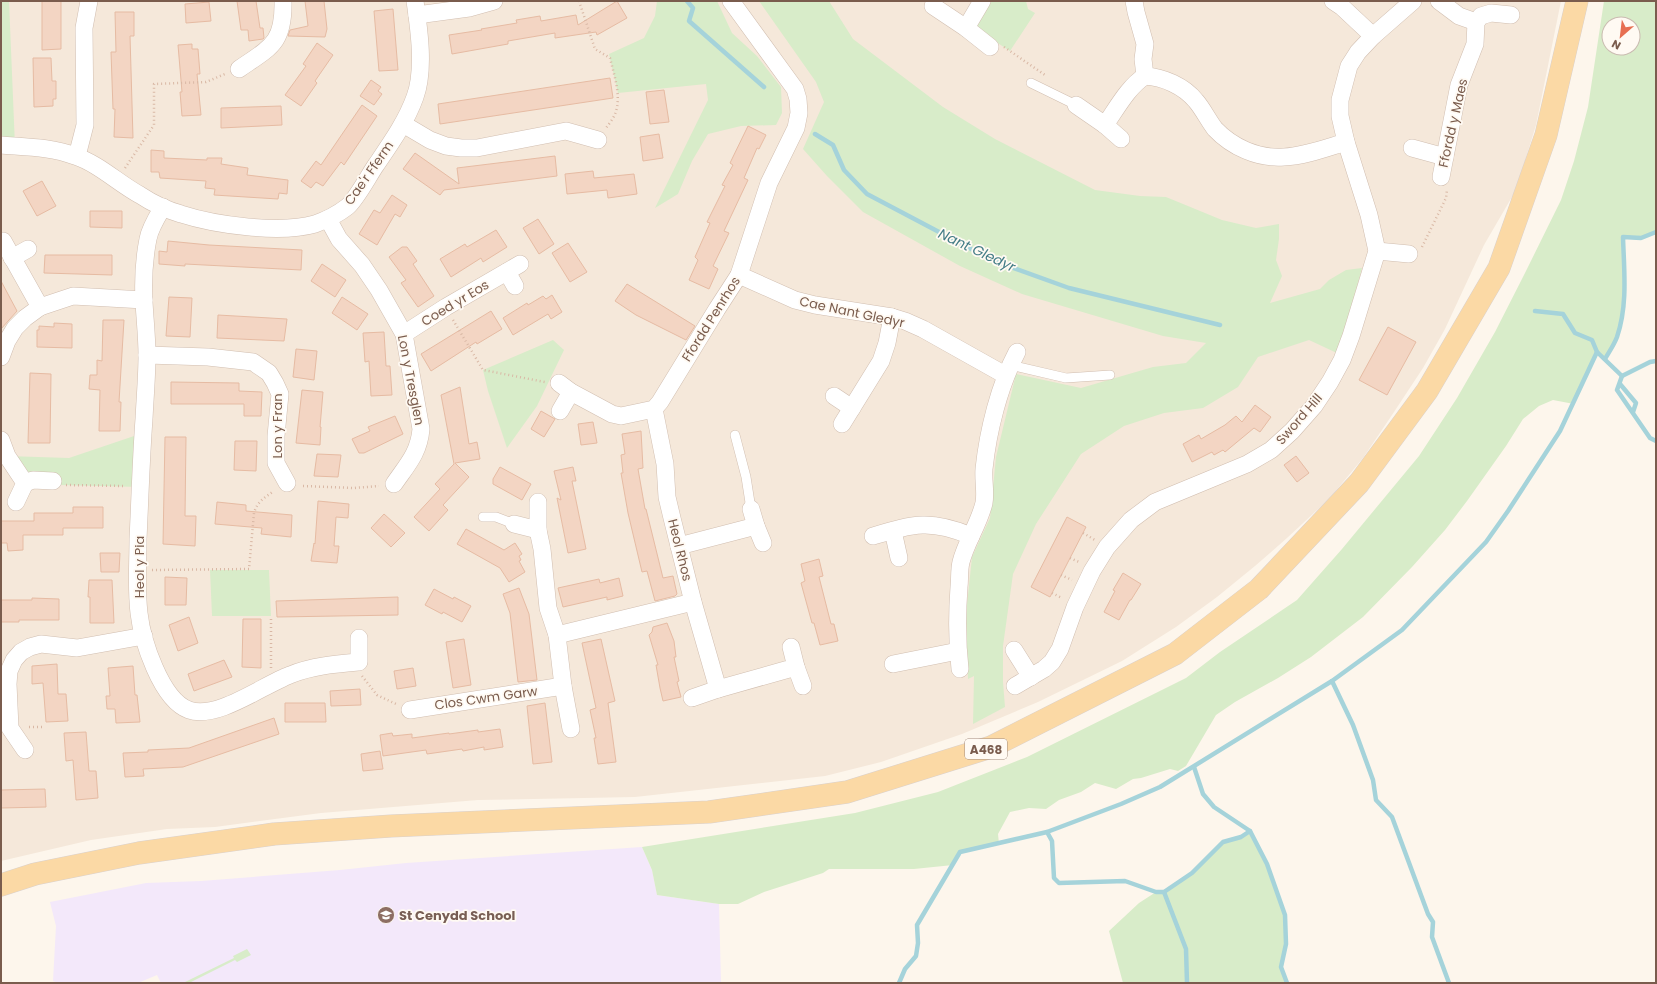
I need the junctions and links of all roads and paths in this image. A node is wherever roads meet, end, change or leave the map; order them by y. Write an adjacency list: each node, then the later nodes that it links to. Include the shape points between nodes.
1 (89, 1): 31 (street, via 84,28 85,125)
2 (283, 1): 19 (street, via 282,27 277,39 268,49)
3 (494, 1): 13 (street, via 469,8)
4 (580, 1): 27 (path, via 595,49 610,58 618,93 615,114)
5 (731, 1): 43 (street, Ffordd Penrhos, via 795,89 799,113 796,128 769,183)
6 (982, 1): 16 (street)
7 (1134, 1): 20 (street, via 1145,44)
8 (1333, 1): 17 (street)
9 (1413, 1): 17 (street)
10 (1439, 1): 15 (street, via 1459,16)
11 (1577, 1): 103 (main road, A468, via 1546,135 1499,268 1427,391 1359,483 1264,584 1175,654 991,748 847,792 710,812 390,826 274,834 139,853 35,874)
12 (933, 6): 16 (street)
13 (416, 8): 24 (street, Cae'r Fferm, via 420,75 416,96)
14 (1511, 15): 15 (street, via 1491,13 1480,16)
15 (1476, 22): 32 (street, Ffordd y Maes, via 1475,44 1459,85)
16 (966, 28): 18 (street)
17 (1373, 36): 28 (street, Sword Hill, via 1349,66 1344,84 1340,116)
18 (990, 47): 21 (path, via 996,42)
19 (239, 69): 34 (path, via 206,82 154,84 154,125)
20 (1145, 76): 25 (street, via 1138,80); 28 (street, via 1168,81 1184,90 1195,99 1214,128 1226,140 1254,153 1283,157)
21 (1049, 78)
22 (1031, 83): 23 (lane)
23 (1076, 105): 25 (street)
24 (403, 124): 27 (street, via 430,140 461,148 477,148 566,132); 36 (street, Cae'r Fferm, via 348,206)
25 (1105, 125): 26 (street)
26 (1121, 139)
27 (598, 140)
28 (1346, 142): 39 (street, Sword Hill, via 1369,215)
29 (1, 145): 31 (street, Cae'r Fferm, via 56,150)
30 (1412, 148): 32 (street)
31 (77, 156): 34 (street, Cae'r Fferm)
32 (1445, 157): 33 (street, Ffordd y Maes)
33 (1441, 177): 40 (path, via 1449,180 1446,198)
34 (117, 181): 35 (street, Cae'r Fferm)
35 (162, 207): 36 (street, Cae'r Fferm, via 205,220 272,228 315,224); 44 (street, Heol y Pia, via 148,236)
36 (328, 219): 48 (street, Lon y Tresglen, via 339,239 362,265 379,290)
37 (3, 241): 41 (street)
38 (28, 248): 41 (street)
39 (1377, 251): 40 (street); 93 (street, Sword Hill, via 1342,360 1314,406 1292,432 1271,450 1247,464 1155,502 1131,520 1107,547 1092,571 1075,607 1060,649 1052,662)
40 (1415, 251)
41 (12, 258): 45 (street)
42 (514, 274): 46 (street, Coed yr Eos)
43 (739, 275): 47 (street, Cae Nant Gledyr, via 795,300); 56 (street, Ffordd Penrhos)
44 (144, 300): 45 (street, via 73,296); 49 (street, Heol y Pia)
45 (40, 307): 50 (street, via 15,328)
46 (446, 307): 48 (street, Coed yr Eos); 53 (path, via 483,370)
47 (892, 317): 51 (street, Cae Nant Gledyr); 55 (street, via 881,361)
48 (404, 334): 64 (street, Lon y Tresglen, via 421,429 415,456)
49 (147, 355): 63 (street, Lon y Fran, via 208,357 253,362 269,373 280,394 276,462); 65 (street, Heol y Pia)
50 (1, 356)
51 (1011, 364): 52 (lane, via 1066,378); 76 (street, via 994,416 984,466 984,500)
52 (1110, 375)
53 (565, 388): 56 (street, via 612,414 621,416); 57 (street)
54 (834, 396): 55 (street)
55 (852, 408): 58 (street)
56 (654, 409): 79 (street, Heol Rhos, via 665,464 668,497)
57 (560, 411)
58 (842, 424)
59 (735, 435): 68 (lane)
60 (1, 440): 62 (street, via 7,456)
61 (53, 481): 62 (street, via 32,480); 65 (path, via 60,485)
62 (25, 483): 66 (street)
63 (287, 483): 64 (path, via 310,487 354,488); 81 (path, via 262,499 256,506 249,570)
64 (394, 484)
65 (140, 487): 81 (street, Heol y Pia)
66 (16, 502)
67 (538, 502): 72 (street)
68 (751, 509): 71 (street)
69 (483, 517): 70 (lane)
70 (514, 524): 72 (street)
71 (756, 526): 78 (street); 79 (street)
72 (538, 530): 84 (street, via 548,608)
73 (893, 531): 75 (street); 76 (street, via 924,524 953,528); 80 (street)
74 (1083, 533): 77 (path)
75 (873, 536)
76 (971, 536): 89 (street, via 961,564)
77 (1100, 542)
78 (763, 543)
79 (679, 546): 82 (street, Heol Rhos)
80 (899, 558)
81 (138, 570): 85 (street, Heol y Pia, via 139,614)
82 (693, 602): 84 (street); 98 (street, Heol Rhos)
83 (271, 616): 94 (path)
84 (556, 635): 95 (street)
85 (144, 636): 94 (street, Heol y Pia, via 167,692 172,699 190,710 211,711 223,708); 102 (street, via 77,648 41,644 21,652 9,671 8,684 10,728)
86 (359, 638): 94 (street, Heol y Pia, via 359,662 329,664 308,669)
87 (791, 647): 91 (street)
88 (1014, 650): 93 (street)
89 (958, 651): 90 (street); 92 (street)
90 (893, 664)
91 (796, 667): 96 (street); 98 (street)
92 (960, 669)
93 (1031, 677): 97 (street, Sword Hill)
94 (270, 684)
95 (563, 686): 100 (street, Clos Cwm Garw); 101 (street)
96 (803, 686)
97 (1015, 686)
98 (718, 689): 99 (street)
99 (692, 698)
100 (410, 710)
101 (571, 730)
102 (25, 750)
103 (1, 885)

